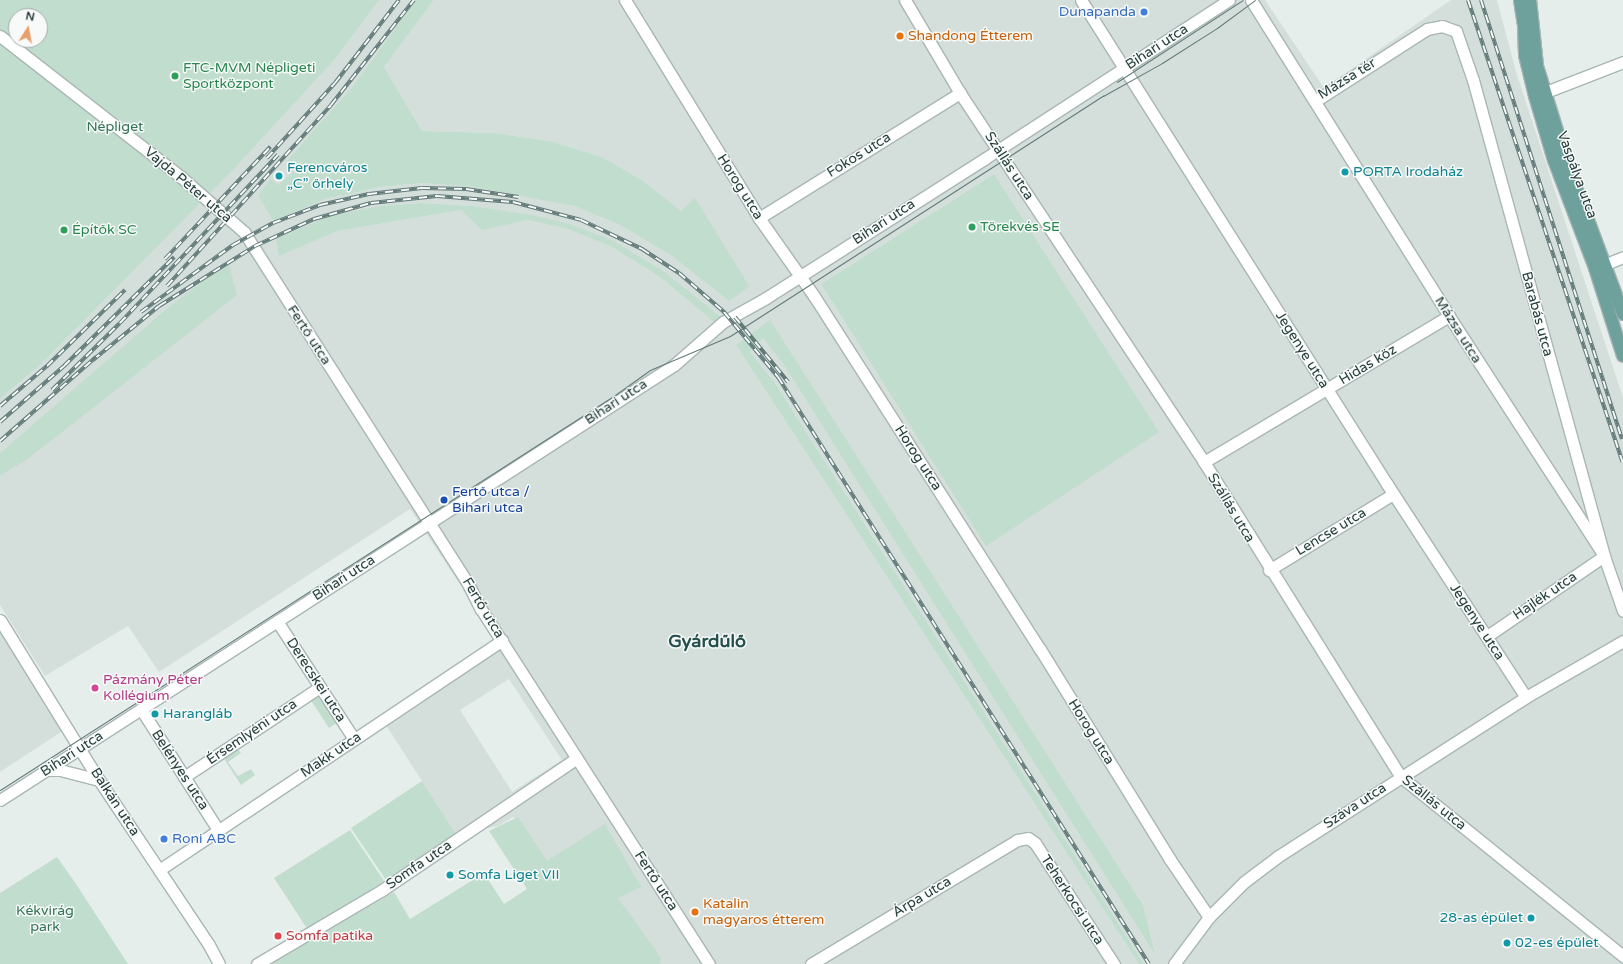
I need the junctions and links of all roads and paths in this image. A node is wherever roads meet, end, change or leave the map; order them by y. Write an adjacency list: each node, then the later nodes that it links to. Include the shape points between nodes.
1 (625, 0): 16 (street, Horog utca)
2 (905, 0): 12 (street, Szállás utca)
3 (1081, 0): 11 (street, Jegenye utca)
4 (1229, 0): 11 (street, Bihari utca)
5 (1251, 0): 14 (street, Mázsa tér)
6 (1520, 0): 13 (main road, Vaspálya utca, via 1525,55)
7 (1530, 0): 13 (main road, Vaspálya utca)
8 (1442, 26): 14 (street, Mázsa tér, via 1428,29); 27 (street, Barabás utca, via 1456,31 1473,80)
9 (0, 36): 17 (street, Vajda Péter utca, via 206,197 244,232)
10 (1623, 62): 13 (street)
11 (1125, 68): 15 (street, Bihari utca); 24 (street, Jegenye utca)
12 (960, 93): 15 (street, Szállás utca); 16 (street, Fokos utca)
13 (1540, 94): 19 (main road, Vaspálya utca, via 1568,166 1584,222)
14 (1315, 101): 22 (street, Mázsa utca)
15 (999, 149): 20 (street, Bihari utca); 25 (street, Szállás utca)
16 (759, 218): 20 (street, Horog utca)
17 (257, 252): 29 (street, Fertő utca)
18 (1623, 257): 19 (street)
19 (1601, 266): 21 (main road, Vaspálya utca); 23 (main road, Vaspálya utca)
20 (800, 276): 29 (street, Bihari utca, via 723,322 674,365); 52 (street, Horog utca, via 1040,649 1169,858)
21 (1623, 314)
22 (1449, 316): 24 (street, Hidas köz); 28 (street, Mázsa utca)
23 (1623, 356)
24 (1327, 390): 25 (street, Hidas köz); 26 (street, Jegenye utca)
25 (1204, 462): 31 (street, Szállás utca)
26 (1393, 494): 31 (street, Lencse utca); 35 (street, Jegenye utca)
27 (1590, 504): 28 (street); 30 (street, Barabás utca)
28 (1575, 513): 30 (street, Mázsa utca)
29 (430, 523): 34 (street, Bihari utca); 36 (street, Fertő utca)
30 (1604, 556): 32 (street, Barabás utca); 35 (street, Hajlék utca)
31 (1269, 570): 45 (street, Szállás utca)
32 (1623, 611)
33 (0, 620): 42 (street, Balkán utca)
34 (277, 621): 38 (street, Derecskei utca); 40 (street, Bihari utca)
35 (1487, 636): 39 (street, Jegenye utca)
36 (502, 640): 41 (street, Makk utca); 43 (street, Fertő utca)
37 (1623, 641): 39 (street, Száva utca)
38 (320, 687): 41 (street, Derecskei utca); 46 (street, Érsemlyéni utca)
39 (1526, 697): 45 (street, Száva utca)
40 (141, 709): 42 (street, Bihari utca); 46 (street, Belényes utca)
41 (354, 739): 49 (street, Makk utca)
42 (81, 748): 44 (street, Bihari utca); 47 (street, Balkán utca)
43 (577, 758): 56 (street, Somfa utca, via 382,890); 57 (street, Fertő utca)
44 (47, 770): 47 (street, via 60,770); 48 (street, Bihari utca)
45 (1400, 776): 52 (street, Száva utca, via 1277,857 1244,882); 53 (street, Szállás utca)
46 (184, 777): 49 (street, Belényes utca)
47 (99, 780): 51 (street, Balkán utca)
48 (0, 800)
49 (218, 830): 51 (street, Makk utca)
50 (1028, 838): 54 (street, Árpa utca, via 1017,840); 58 (street, Teherkocsi utca, via 1035,843)
51 (159, 870): 55 (street, Balkán utca)
52 (1209, 916): 59 (street, Száva utca)
53 (1623, 956)
54 (814, 962)
55 (219, 964)
56 (257, 964)
57 (709, 964)
58 (1114, 964)
59 (1174, 964)

